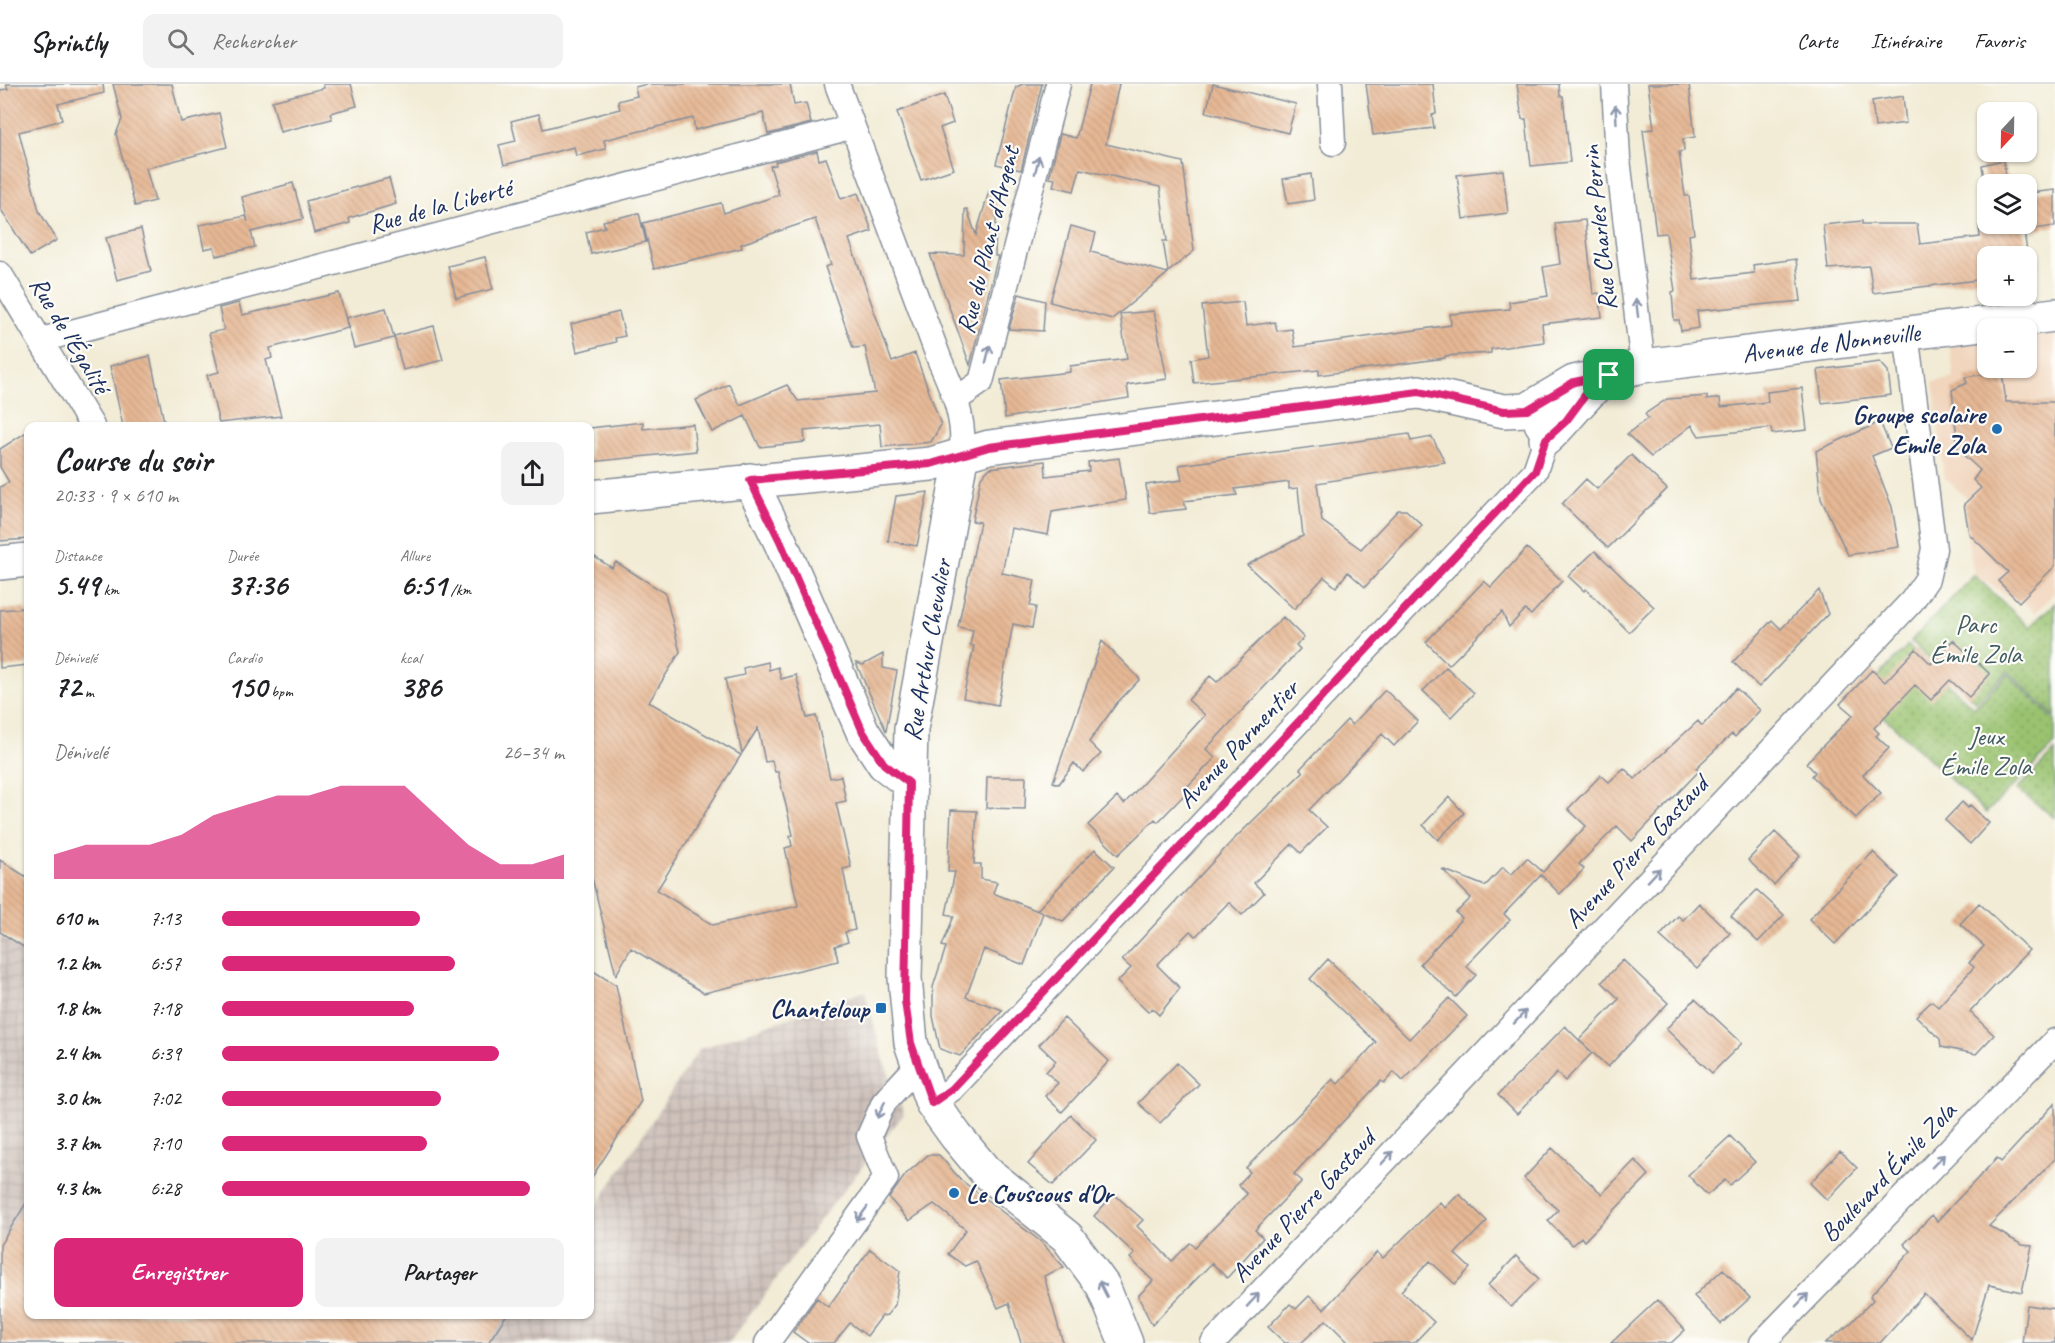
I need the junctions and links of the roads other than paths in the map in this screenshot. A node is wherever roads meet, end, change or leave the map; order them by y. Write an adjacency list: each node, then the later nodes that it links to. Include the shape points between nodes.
1 (837, 84): 5 (street, Rue Arthur Chevalier)
2 (1058, 84): 13 (street, Rue du Plant d'Argent, one-way to 2, via 981,382)
3 (1330, 84): 6 (street)
4 (1614, 84): 11 (street, Rue Charles Perrin, one-way to 4, via 1618,159)
5 (852, 125): 10 (street, Rue de la Liberté); 13 (street, Rue Arthur Chevalier)
6 (1334, 143)
7 (0, 274): 10 (street, Rue de l'Égalité)
8 (2055, 315): 9 (street, Avenue de Nonneville)
9 (1906, 333): 11 (street, Avenue de Nonneville); 28 (street, Avenue Pierre Gastaud, one-way to 9, via 1912,601 1927,579 1934,549)
10 (41, 340): 15 (street, Rue de l'Égalité)
11 (1643, 366): 12 (street, Avenue de Nonneville)
12 (1609, 375): 14 (street, Avenue de Nonneville, via 1574,382); 16 (street, Avenue de Nonneville, via 1589,390 1566,421)
13 (957, 399): 17 (street, Rue Arthur Chevalier, via 964,433)
14 (1527, 410): 16 (street); 17 (street, via 1504,411 1419,392)
15 (90, 422)
16 (1546, 439): 25 (street, Avenue Parmentier, via 1535,471 952,1089)
17 (962, 453): 18 (street, via 931,464); 22 (street, Rue Arthur Chevalier, via 919,676 911,729)
18 (750, 480): 19 (street); 22 (street, via 863,732 884,764)
19 (594, 497)
20 (24, 560): 21 (street)
21 (0, 563)
22 (909, 783): 24 (street, Rue Arthur Chevalier, via 905,1001)
23 (2055, 1041): 29 (street, Boulevard Émile Zola, one-way to 23)
24 (918, 1065): 25 (street, Rue Arthur Chevalier); 26 (street, one-way to 26, via 884,1102 869,1136 886,1178)
25 (932, 1103): 27 (street, Rue Arthur Chevalier, one-way to 25, via 1103,1286 1067,1237 985,1171)
26 (767, 1343)
27 (1126, 1343)
28 (1213, 1343)
29 (1762, 1343)

